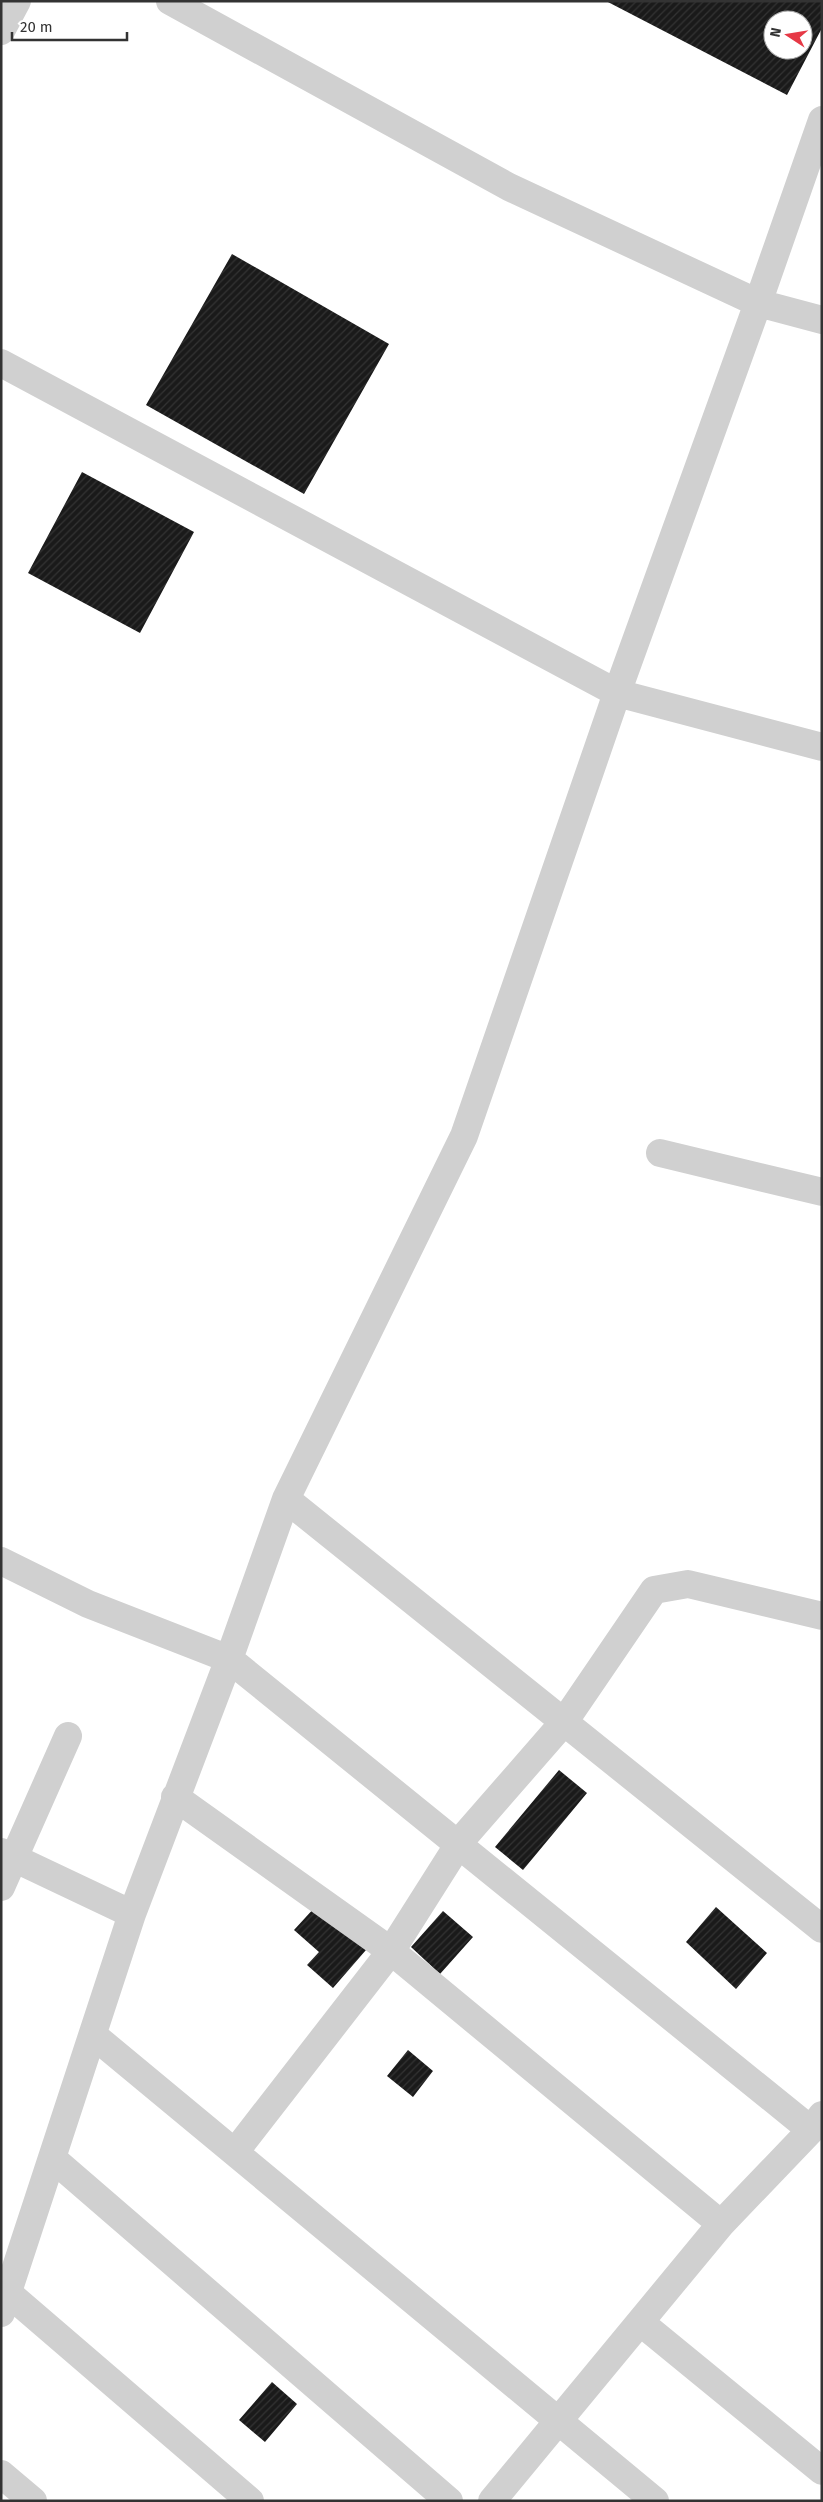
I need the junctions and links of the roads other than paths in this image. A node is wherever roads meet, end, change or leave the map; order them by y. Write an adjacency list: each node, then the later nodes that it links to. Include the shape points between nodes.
1 (17, 1): 3 (street)
2 (170, 1): 5 (street, via 509,187)
3 (1, 31)
4 (822, 120): 5 (street)
5 (758, 303): 6 (street); 8 (street)
6 (822, 320)
7 (1, 363): 8 (street)
8 (616, 693): 9 (street); 12 (street, via 464,1136)
9 (822, 747)
10 (660, 1153): 11 (street)
11 (822, 1192)
12 (286, 1499): 15 (street); 16 (street)
13 (1, 1561): 15 (street, via 88,1604)
14 (822, 1616): 16 (street, via 688,1584 654,1590)
15 (229, 1659): 18 (street); 19 (street)
16 (564, 1722): 19 (street); 23 (street)
17 (68, 1736): 20 (street)
18 (175, 1797): 22 (street); 24 (street)
19 (458, 1845): 24 (street); 26 (street)
20 (8, 1855): 21 (street); 22 (street)
21 (1, 1887)
22 (132, 1914): 25 (street)
23 (822, 1929)
24 (392, 1951): 27 (street); 29 (street)
25 (93, 2035): 27 (street); 28 (street)
26 (816, 2122): 29 (street)
27 (235, 2152): 32 (street)
28 (52, 2158): 30 (street); 37 (street)
29 (721, 2224): 31 (street)
30 (3, 2299): 36 (street)
31 (640, 2322): 32 (street); 33 (street)
32 (558, 2420): 38 (street); 39 (street)
33 (822, 2471)
34 (1, 2474): 35 (street)
35 (32, 2501)
36 (250, 2501)
37 (448, 2501)
38 (492, 2501)
39 (655, 2501)

